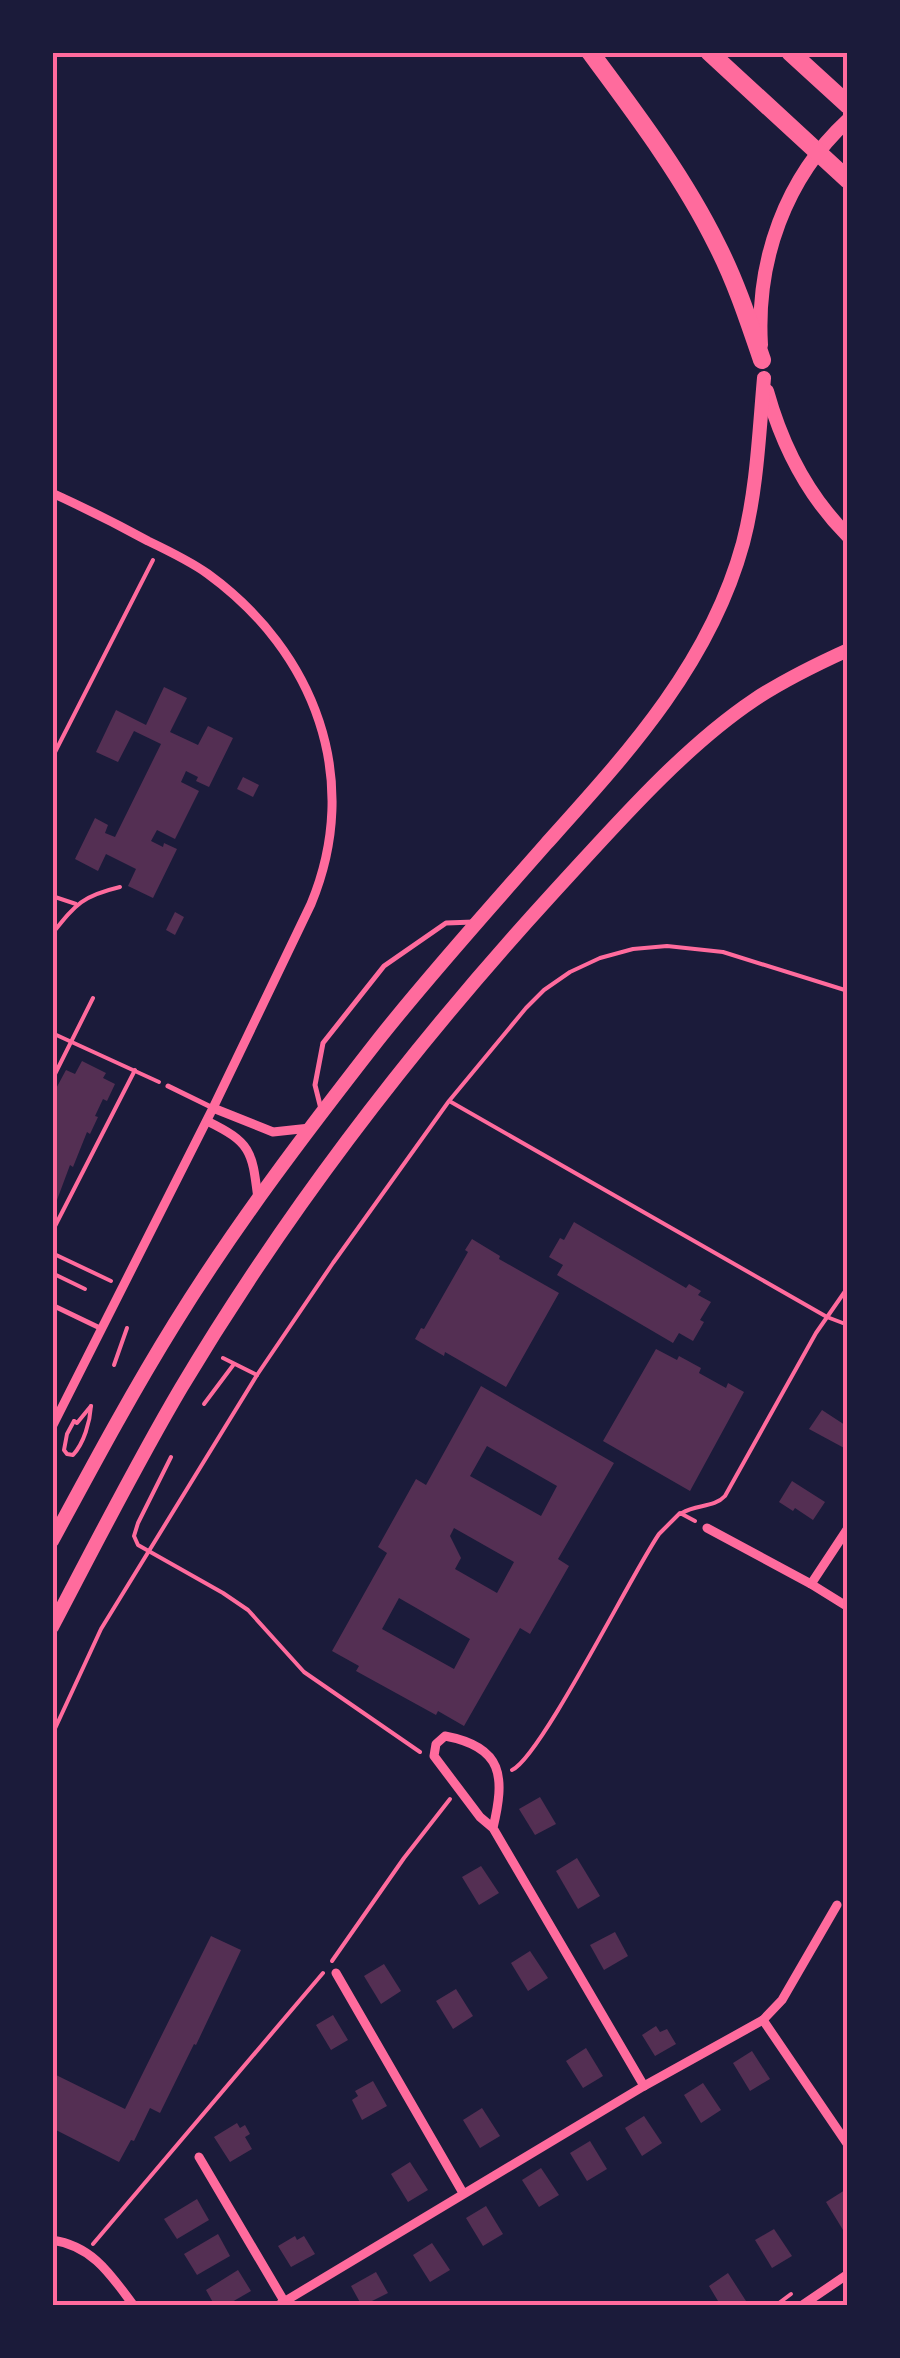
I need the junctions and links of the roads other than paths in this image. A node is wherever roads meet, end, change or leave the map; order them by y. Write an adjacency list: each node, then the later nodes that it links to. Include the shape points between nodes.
1 (590, 52): 7 (highway, via 681,179 718,246)
2 (709, 52): 6 (highway)
3 (790, 52): 4 (highway)
4 (848, 105)
5 (848, 120): 7 (main road, via 812,159 774,236 759,316)
6 (848, 180)
7 (763, 369): 9 (main road, via 776,426 808,489); 11 (main road, via 743,544 700,648 630,750)
8 (52, 493): 13 (street, via 209,574 259,618 306,686 328,753 332,821 323,875)
9 (848, 536)
10 (848, 650): 26 (main road, via 753,700 708,735 559,887 413,1054 212,1338)
11 (477, 922): 14 (main road); 14 (lane, via 446,923 384,966 323,1043 315,1085)
12 (168, 1086): 13 (lane)
13 (213, 1108): 15 (street); 16 (street, via 273,1132)
14 (322, 1113): 16 (main road)
15 (207, 1120): 17 (street, via 243,1142 253,1159); 19 (street)
16 (310, 1128): 17 (main road)
17 (258, 1201): 23 (main road, via 176,1321)
18 (52, 1305): 19 (lane)
19 (102, 1329): 20 (street)
20 (52, 1427)
21 (706, 1528): 24 (street)
22 (848, 1528): 24 (street)
23 (52, 1541)
24 (811, 1584): 25 (street)
25 (848, 1607)
26 (52, 1627)
27 (493, 1828): 27 (street, via 498,1766 462,1739 445,1736 434,1756); 31 (street)
28 (837, 1905): 30 (street, via 782,2000)
29 (336, 1973): 34 (street)
30 (763, 2020): 31 (street); 32 (street)
31 (644, 2086): 34 (street)
32 (848, 2145)
33 (200, 2157): 37 (street)
34 (463, 2193): 37 (street)
35 (52, 2240): 38 (street, via 102,2263)
36 (848, 2274): 39 (street)
37 (281, 2303)
38 (134, 2306)
39 (801, 2306)

